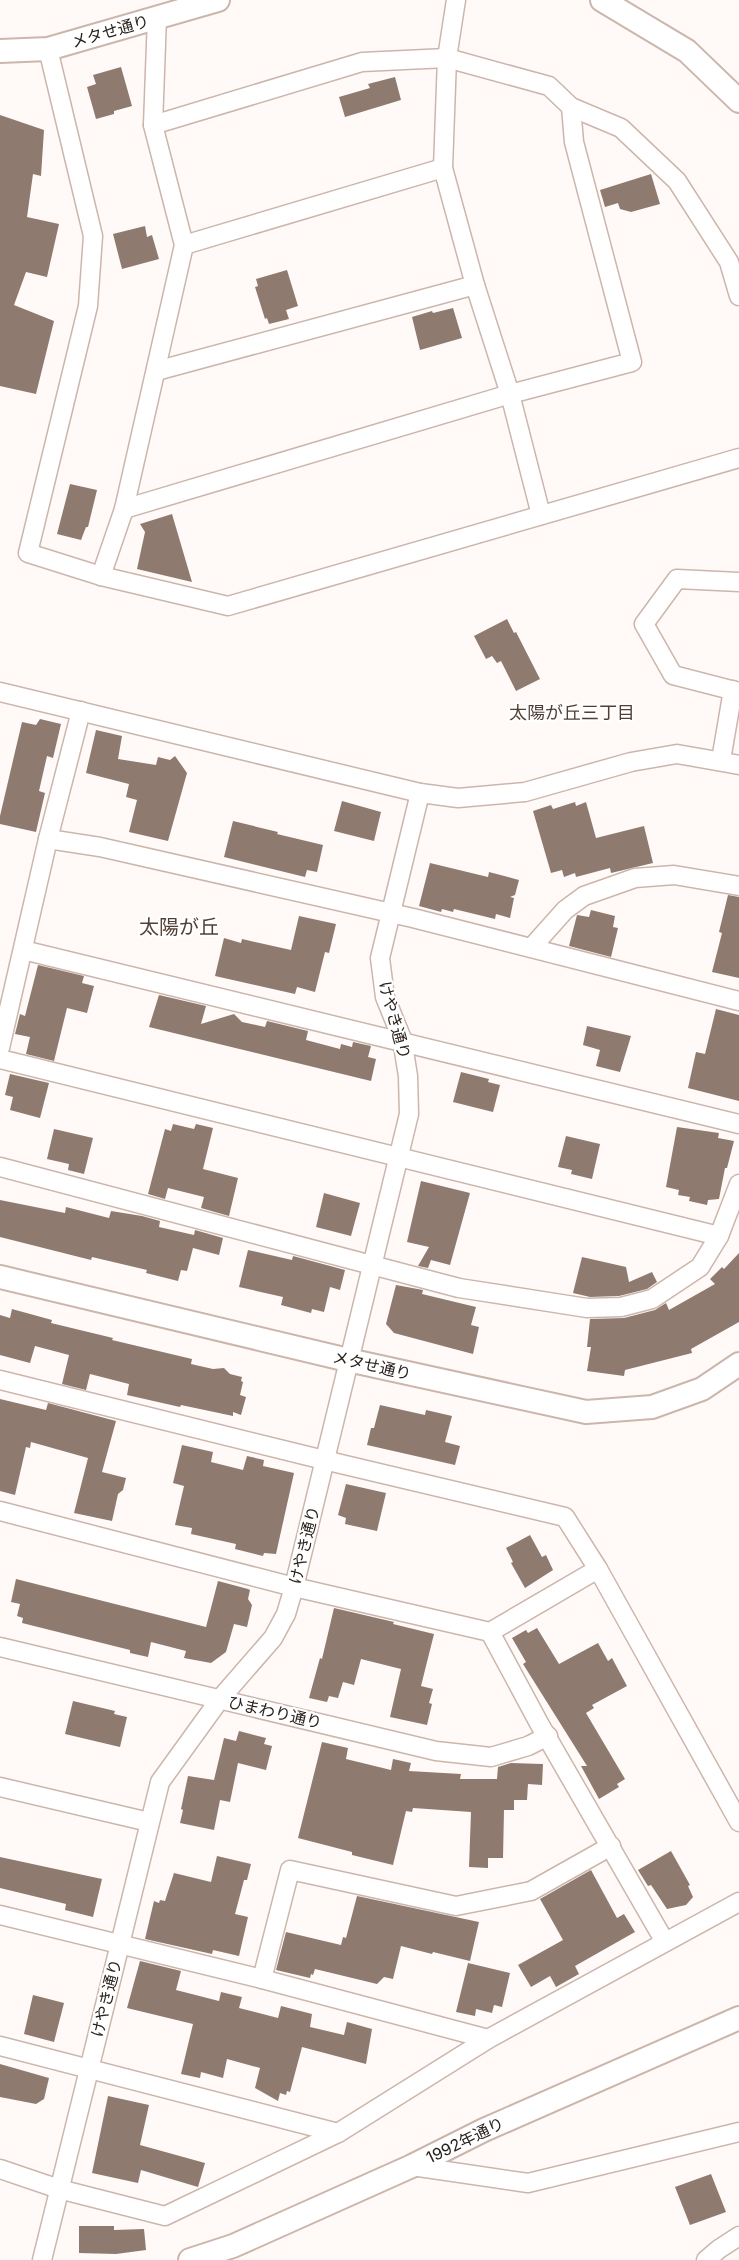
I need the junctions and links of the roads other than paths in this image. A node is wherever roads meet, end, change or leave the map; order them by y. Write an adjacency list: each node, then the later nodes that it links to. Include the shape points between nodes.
1 (218, 0): 4 (street, メタせ通り)
2 (456, 0): 7 (street)
3 (602, 0): 8 (street, via 687,51)
4 (157, 17): 5 (street, メタせ通り); 10 (street)
5 (48, 49): 6 (street, メタせ通り); 20 (street, via 93,236 88,306 28,553)
6 (0, 51)
7 (447, 58): 9 (street, via 549,86); 10 (street, via 362,62); 11 (street)
8 (739, 101)
9 (571, 107): 14 (street, via 621,128 677,181 729,262); 16 (street, via 574,142 632,362)
10 (153, 125): 12 (street)
11 (443, 168): 12 (street); 13 (street)
12 (184, 246): 15 (street)
13 (475, 285): 15 (street); 16 (street)
14 (739, 296)
15 (156, 371): 18 (street)
16 (510, 394): 18 (street); 19 (street)
17 (739, 458): 19 (street)
18 (124, 509): 20 (street)
19 (541, 515): 20 (street, via 228,606)
20 (101, 576)
21 (739, 582): 22 (street, via 677,579 644,624 673,675)
22 (736, 691): 25 (street)
23 (0, 692): 24 (street)
24 (81, 711): 27 (street); 28 (street)
25 (721, 760): 26 (street); 27 (street, via 677,754 631,762 525,792 458,798)
26 (739, 765)
27 (420, 793): 30 (street, けやき通り)
28 (48, 839): 30 (street, via 100,847); 32 (street)
29 (739, 886): 31 (street, via 674,875 635,878 584,896 565,910)
30 (391, 913): 31 (street); 34 (street, けやき通り, via 380,958 385,997)
31 (531, 947): 33 (street)
32 (23, 950): 34 (street); 35 (street)
33 (739, 1001)
34 (403, 1042): 37 (street); 38 (street, けやき通り, via 409,1114)
35 (0, 1048)
36 (0, 1059): 38 (street)
37 (739, 1124)
38 (400, 1157): 41 (street); 42 (street, けやき通り)
39 (0, 1167): 42 (street)
40 (739, 1184): 41 (street)
41 (719, 1236): 42 (street, via 700,1267 652,1299 621,1307 587,1308 459,1288)
42 (371, 1265): 44 (street, けやき通り)
43 (0, 1277): 44 (street, メタせ通り)
44 (348, 1360): 45 (street, メタせ通り, via 586,1412 652,1407 702,1389); 47 (street, けやき通り)
45 (739, 1364)
46 (0, 1380): 47 (street)
47 (324, 1460): 49 (street, via 565,1517); 50 (street, けやき通り)
48 (0, 1510): 50 (street)
49 (598, 1569): 51 (street); 57 (street)
50 (294, 1587): 51 (street); 53 (street, けやき通り, via 273,1638)
51 (490, 1632): 54 (street)
52 (0, 1647): 53 (street, ひまわり通り)
53 (220, 1699): 54 (street, ひまわり通り, via 436,1751 490,1757); 56 (street, けやき通り, via 160,1782)
54 (548, 1736): 58 (street)
55 (0, 1787): 56 (street)
56 (149, 1821): 62 (street, けやき通り)
57 (739, 1822)
58 (610, 1846): 61 (street); 63 (street, via 531,1891 456,1906 290,1870)
59 (739, 1902): 61 (street)
60 (0, 1915): 62 (street)
61 (665, 1942): 65 (street)
62 (119, 1944): 63 (street); 67 (street, けやき通り)
63 (262, 1979): 65 (street)
64 (739, 2018): 70 (street, 1992年通り, via 483,2130)
65 (488, 2039): 69 (street)
66 (0, 2046): 67 (street)
67 (88, 2067): 69 (street); 72 (street, けやき通り)
68 (739, 2132): 70 (street, via 528,2183)
69 (338, 2133): 72 (street, via 165,2216)
70 (412, 2166): 75 (street, 1992年通り, via 233,2246)
71 (0, 2169): 72 (street)
72 (58, 2189): 74 (street, けやき通り)
73 (739, 2236): 76 (street)
74 (42, 2260)
75 (190, 2260)
76 (706, 2260)

